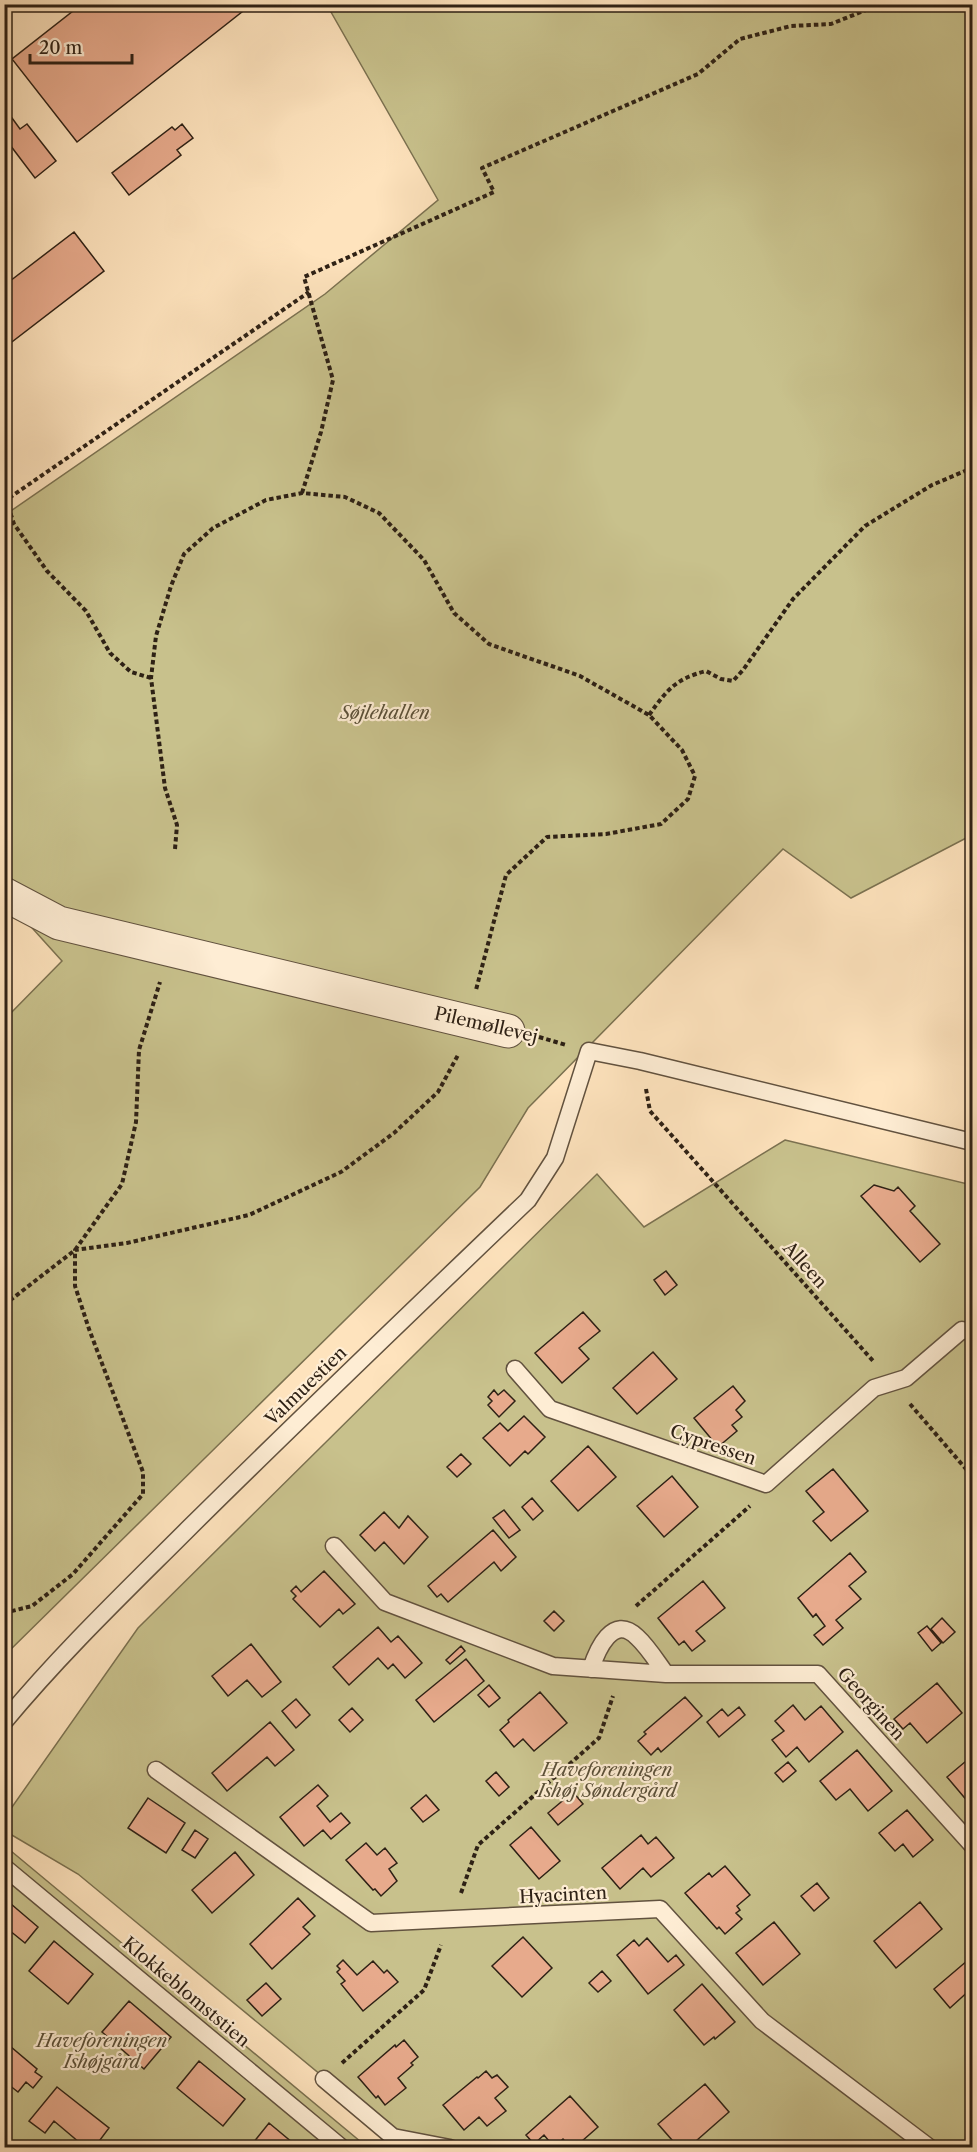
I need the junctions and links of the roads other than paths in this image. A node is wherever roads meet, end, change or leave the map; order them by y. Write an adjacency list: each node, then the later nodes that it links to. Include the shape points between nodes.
1 (4, 894): 2 (street, Pilemøllevej, via 59,923)
2 (508, 1031)
3 (972, 1142): 9 (lane, Valmuestien, via 589,1051 555,1158 528,1200 85,1632)
4 (972, 1332): 5 (lane, Cypressen, via 962,1330 906,1378 874,1388 766,1484 550,1409)
5 (515, 1369)
6 (334, 1546): 7 (lane, Georginen, via 385,1602 553,1666)
7 (591, 1669): 8 (lane, Georginen); 8 (lane, via 605,1638 623,1630 638,1637)
8 (666, 1674): 11 (lane, Georginen, via 818,1674)
9 (4, 1722)
10 (156, 1770): 16 (lane, Hyacinten, via 371,1923 660,1909 762,2021)
11 (972, 1845)
12 (4, 1867): 14 (lane, Klokkeblomststien)
13 (324, 2079): 15 (lane, via 393,2137)
14 (342, 2148)
15 (450, 2148)
16 (930, 2148)

